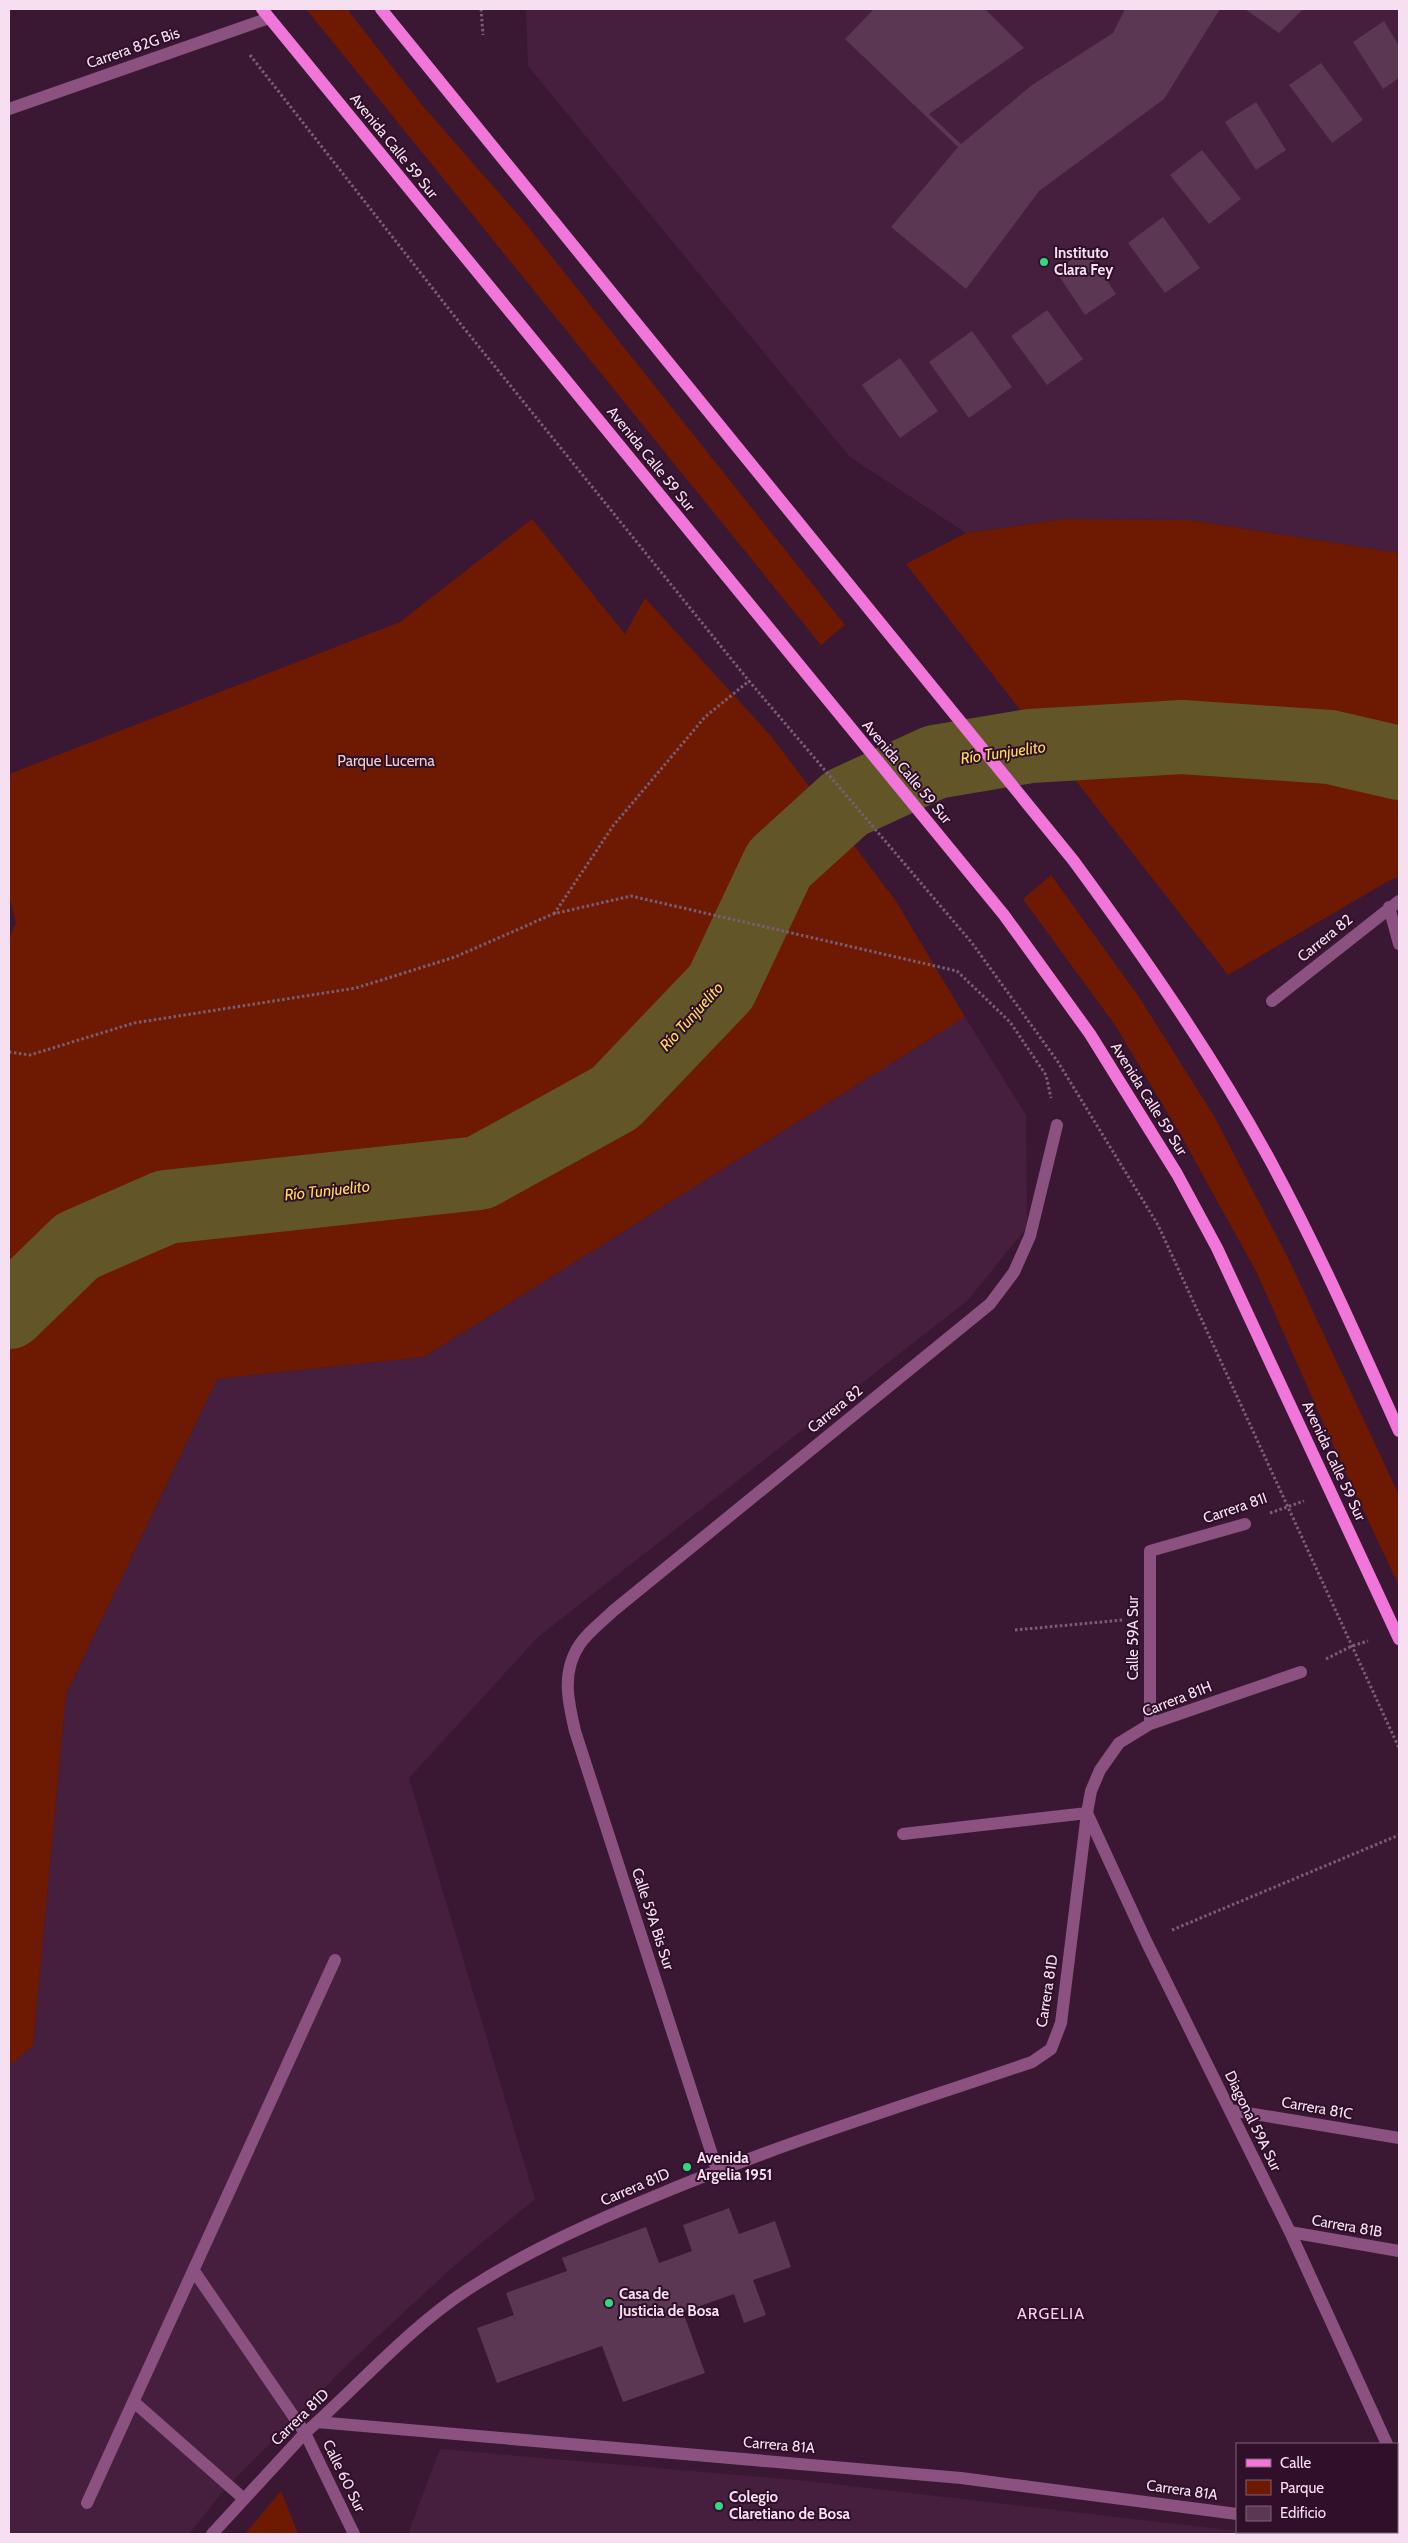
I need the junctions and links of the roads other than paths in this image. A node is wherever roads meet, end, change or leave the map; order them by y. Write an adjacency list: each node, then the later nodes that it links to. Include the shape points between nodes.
1 (381, 9): 8 (main road, via 1073,860 1171,998 1239,1106 1304,1226)
2 (266, 13): 3 (street, Carrera 82G Bis, via 231,31); 11 (main road, Avenida Calle 59 Sur, via 1004,915 1090,1034 1176,1174 1217,1248)
3 (9, 109)
4 (1394, 904): 5 (street); 6 (street, Carrera 82)
5 (1399, 944)
6 (1272, 1001)
7 (1057, 1125): 13 (street, Carrera 82, via 1030,1236 1014,1272 990,1304 613,1611 580,1644)
8 (1399, 1431)
9 (1244, 1524): 10 (street, Carrera 81I)
10 (1150, 1551): 14 (street, Calle 59A Sur)
11 (1397, 1636)
12 (1301, 1672): 14 (street, Carrera 81H)
13 (567, 1676): 21 (street, Calle 59A Bis Sur, via 567,1697 576,1731)
14 (1150, 1724): 15 (street, Carrera 81H, via 1119,1743 1100,1770)
15 (1091, 1791): 16 (street, Carrera 81D)
16 (1086, 1813): 17 (street); 19 (street, Diagonal 59A Sur); 21 (street, Carrera 81D, via 1061,2023 1051,2049 1032,2062)
17 (903, 1834)
18 (335, 1960): 24 (street)
19 (1230, 2110): 20 (street, Carrera 81C); 22 (street, Diagonal 59A Sur)
20 (1399, 2138)
21 (717, 2170): 26 (street, Carrera 81D, via 578,2228 465,2291 420,2327)
22 (1290, 2232): 23 (street, Carrera 81B); 28 (street, Diagonal 59A Sur)
23 (1399, 2251)
24 (194, 2271): 25 (street); 27 (street, Calle 60 Sur)
25 (134, 2402): 29 (street); 30 (street)
26 (317, 2422): 27 (street, Carrera 81D); 31 (street, Carrera 81A, via 961,2478)
27 (305, 2433): 29 (street, Carrera 81D); 33 (street, Calle 60 Sur)
28 (1387, 2443)
29 (244, 2498): 32 (street, Carrera 81D)
30 (87, 2503)
31 (1236, 2514)
32 (212, 2534)
33 (354, 2534)

